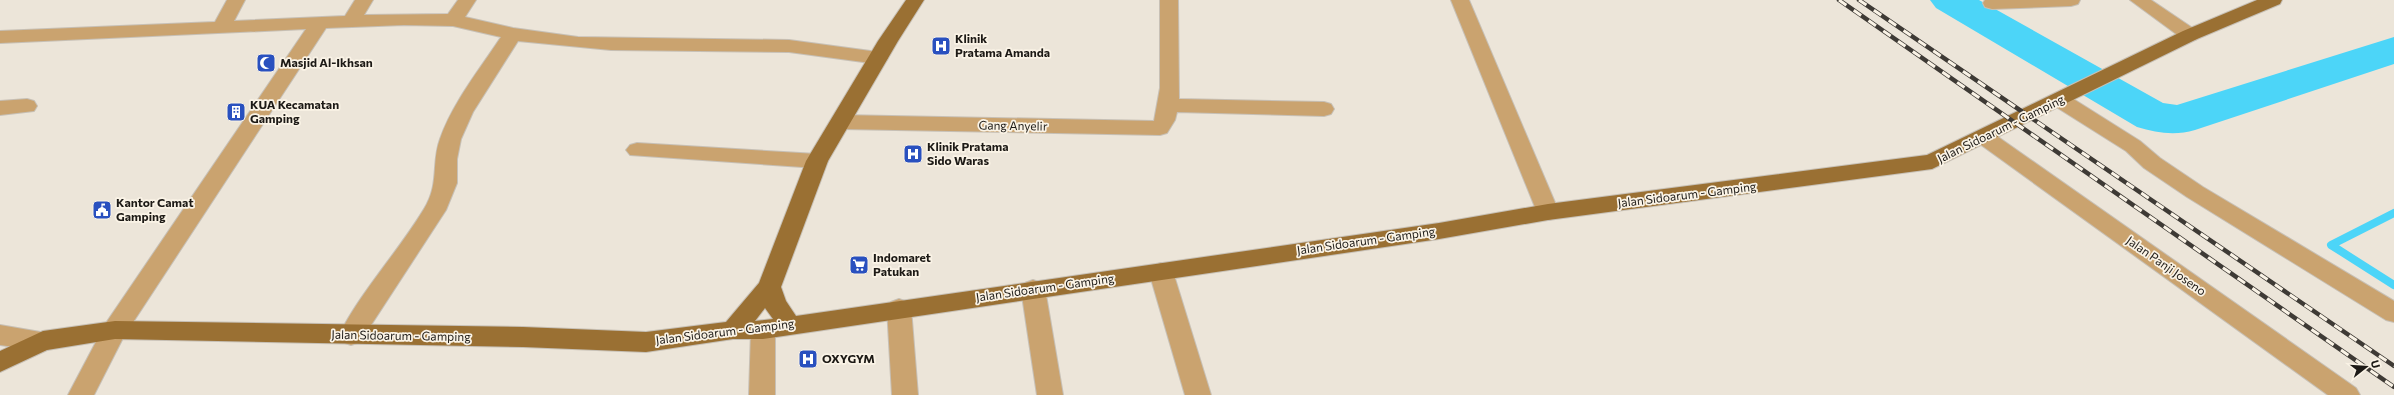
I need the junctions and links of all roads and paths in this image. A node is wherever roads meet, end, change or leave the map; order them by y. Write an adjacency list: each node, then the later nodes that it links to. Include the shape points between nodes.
1 (236, 0): 14 (street)
2 (364, 0): 12 (street)
3 (468, 0): 11 (street)
4 (915, 0): 18 (main road)
5 (1169, 0): 20 (street, Gang Anyelir)
6 (1460, 0): 28 (street)
7 (2071, 0): 10 (street)
8 (2139, 0): 16 (street)
9 (2273, 0): 16 (main road, Jalan Sidoarum - Gamping)
10 (1992, 3)
11 (453, 20): 12 (street); 15 (street)
12 (351, 21): 13 (street)
13 (320, 23): 14 (street); 35 (street)
14 (221, 28): 17 (street)
15 (513, 34): 18 (street, via 645,46 776,45); 39 (street, via 467,105 450,139 446,159 446,183 435,210)
16 (2190, 36): 19 (main road, Jalan Sidoarum - Gamping)
17 (0, 37)
18 (878, 58): 24 (main road)
19 (2068, 97): 25 (main road, Jalan Sidoarum - Gamping); 33 (street, via 2152,163 2195,192)
20 (1170, 105): 23 (street); 24 (street, Gang Anyelir, via 1163,125 1154,129)
21 (27, 106): 22 (street)
22 (0, 108)
23 (1324, 109)
24 (840, 122): 27 (main road)
25 (1984, 137): 28 (main road, Jalan Sidoarum - Gamping, via 1932,162); 47 (street, Jalan Panji Joseno)
26 (637, 150): 27 (street)
27 (817, 161): 30 (main road)
28 (1548, 212): 29 (main road, Jalan Sidoarum - Gamping)
29 (1161, 272): 31 (main road, Jalan Sidoarum - Gamping); 46 (street)
30 (769, 287): 34 (main road); 36 (main road)
31 (1033, 289): 32 (main road, Jalan Sidoarum - Gamping); 45 (street)
32 (899, 308): 34 (main road, Jalan Sidoarum - Gamping); 44 (street)
33 (2394, 313)
34 (789, 324): 37 (main road, Jalan Sidoarum - Gamping)
35 (115, 330): 39 (main road, Jalan Sidoarum - Gamping); 40 (main road, Jalan Sidoarum - Gamping); 42 (street)
36 (733, 330): 37 (main road, Jalan Sidoarum - Gamping); 39 (main road, Jalan Sidoarum - Gamping, via 646,342 523,337)
37 (763, 330): 43 (street)
38 (0, 335): 40 (street)
39 (351, 335)
40 (43, 341): 41 (main road, Jalan Sidoarum - Gamping)
41 (0, 362)
42 (81, 395)
43 (762, 395)
44 (905, 395)
45 (1050, 395)
46 (1198, 395)
47 (2347, 395)

